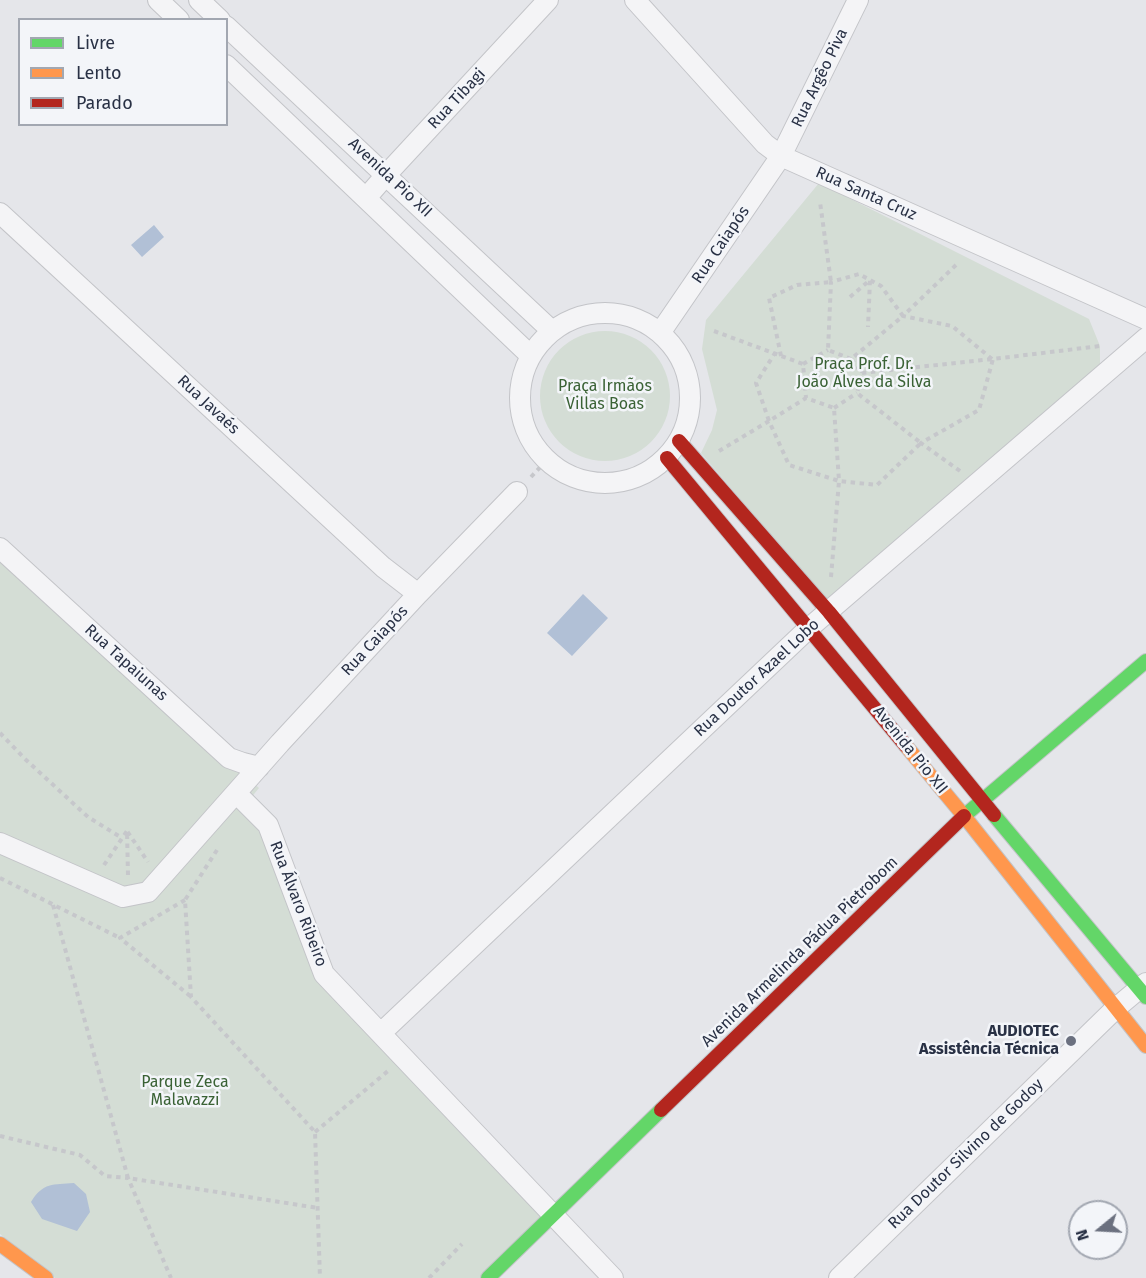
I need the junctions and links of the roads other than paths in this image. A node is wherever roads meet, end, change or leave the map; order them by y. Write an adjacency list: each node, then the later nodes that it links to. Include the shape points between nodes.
1 (199, 0): 5 (street)
2 (548, 0): 9 (street, Rua Tibagi)
3 (635, 0): 8 (street, Rua Santa Cruz, via 765,144)
4 (858, 0): 8 (street, Rua Argêo Piva)
5 (218, 18)
6 (228, 28): 9 (street, Avenida Pio XII)
7 (228, 67): 10 (street, Avenida Pio XII)
8 (781, 156): 12 (street, Rua Santa Cruz); 14 (street, Rua Caiapós)
9 (386, 175): 10 (street, Rua Tibagi); 13 (street, Avenida Pio XII)
10 (366, 198): 16 (street, Avenida Pio XII)
11 (0, 213): 21 (street, Rua Javaés, via 383,567)
12 (1146, 319)
13 (552, 331): 14 (street, via 594,314 618,314); 16 (street)
14 (660, 333): 17 (street, via 676,351 686,372 688,420)
15 (1146, 338): 22 (street, Rua Doutor Azael Lobo)
16 (531, 356): 18 (street, via 521,382 521,411 529,438 547,460 568,476 594,483 621,483 646,474)
17 (679, 441): 18 (street); 22 (street, Avenida Pio XII)
18 (667, 458): 23 (street, Avenida Pio XII)
19 (517, 492): 21 (street, Rua Caiapós)
20 (0, 548): 25 (street, Rua Tapaiunas, via 230,758)
21 (418, 594): 25 (street, Rua Caiapós)
22 (829, 612): 23 (street, Rua Doutor Azael Lobo); 27 (street, Avenida Pio XII)
23 (809, 628): 28 (street, Avenida Pio XII); 32 (street, Rua Doutor Azael Lobo)
24 (1146, 661): 27 (street, Avenida Armelinda Pádua Pietrobom)
25 (259, 767): 26 (street, Rua Caiapós)
26 (236, 793): 29 (street, via 148,892 123,897); 32 (street, Rua Álvaro Ribeiro, via 268,825 324,974)
27 (982, 801): 28 (street, Avenida Armelinda Pádua Pietrobom); 30 (street, Avenida Pio XII)
28 (964, 816): 31 (street, Avenida Pio XII); 34 (street, Avenida Armelinda Pádua Pietrobom)
29 (0, 843)
30 (1144, 989): 31 (street, Rua Doutor Silvino de Godoy)
31 (1116, 1008): 33 (street, Avenida Pio XII); 39 (street, Rua Doutor Silvino de Godoy)
32 (381, 1033): 34 (street, Rua Álvaro Ribeiro)
33 (1146, 1046)
34 (554, 1215): 37 (street, Avenida Armelinda Pádua Pietrobom); 38 (street, Rua Álvaro Ribeiro)
35 (0, 1244): 36 (street)
36 (46, 1278)
37 (488, 1278)
38 (613, 1278)
39 (839, 1278)

